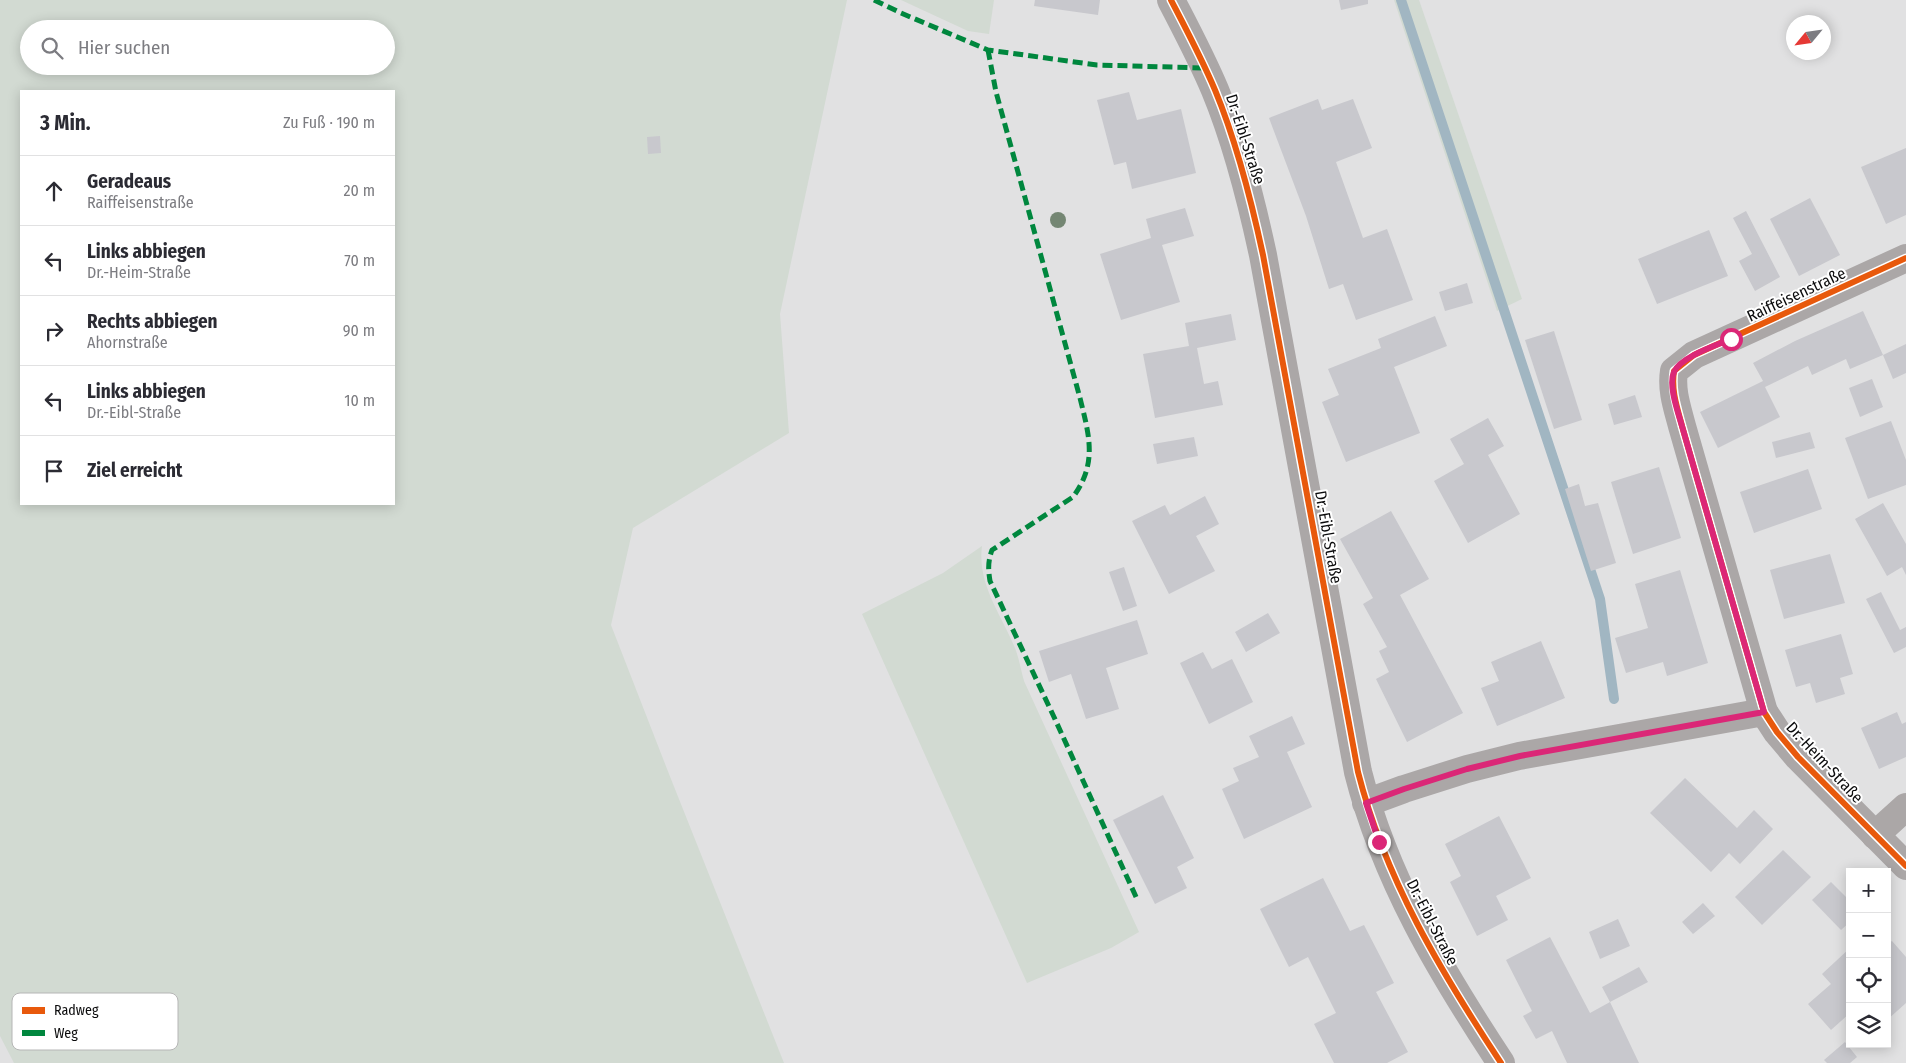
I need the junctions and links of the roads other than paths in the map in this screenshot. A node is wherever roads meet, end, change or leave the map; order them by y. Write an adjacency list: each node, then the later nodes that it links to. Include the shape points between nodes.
1 (1171, 0): 5 (street, Dr.-Eibl-Straße, via 1215,89 1251,200)
2 (1906, 258): 3 (street, Raiffeisenstraße, via 1694,355)
3 (1674, 371): 4 (street, Dr.-Heim-Straße, via 1674,397)
4 (1764, 712): 5 (street, via 1520,756 1467,769); 7 (street, Dr.-Heim-Straße, via 1798,757)
5 (1366, 803): 9 (street, Dr.-Eibl-Straße, via 1398,886 1428,945)
6 (1906, 807): 7 (street)
7 (1875, 834): 8 (street, Dr.-Heim-Straße)
8 (1906, 866)
9 (1501, 1063)

